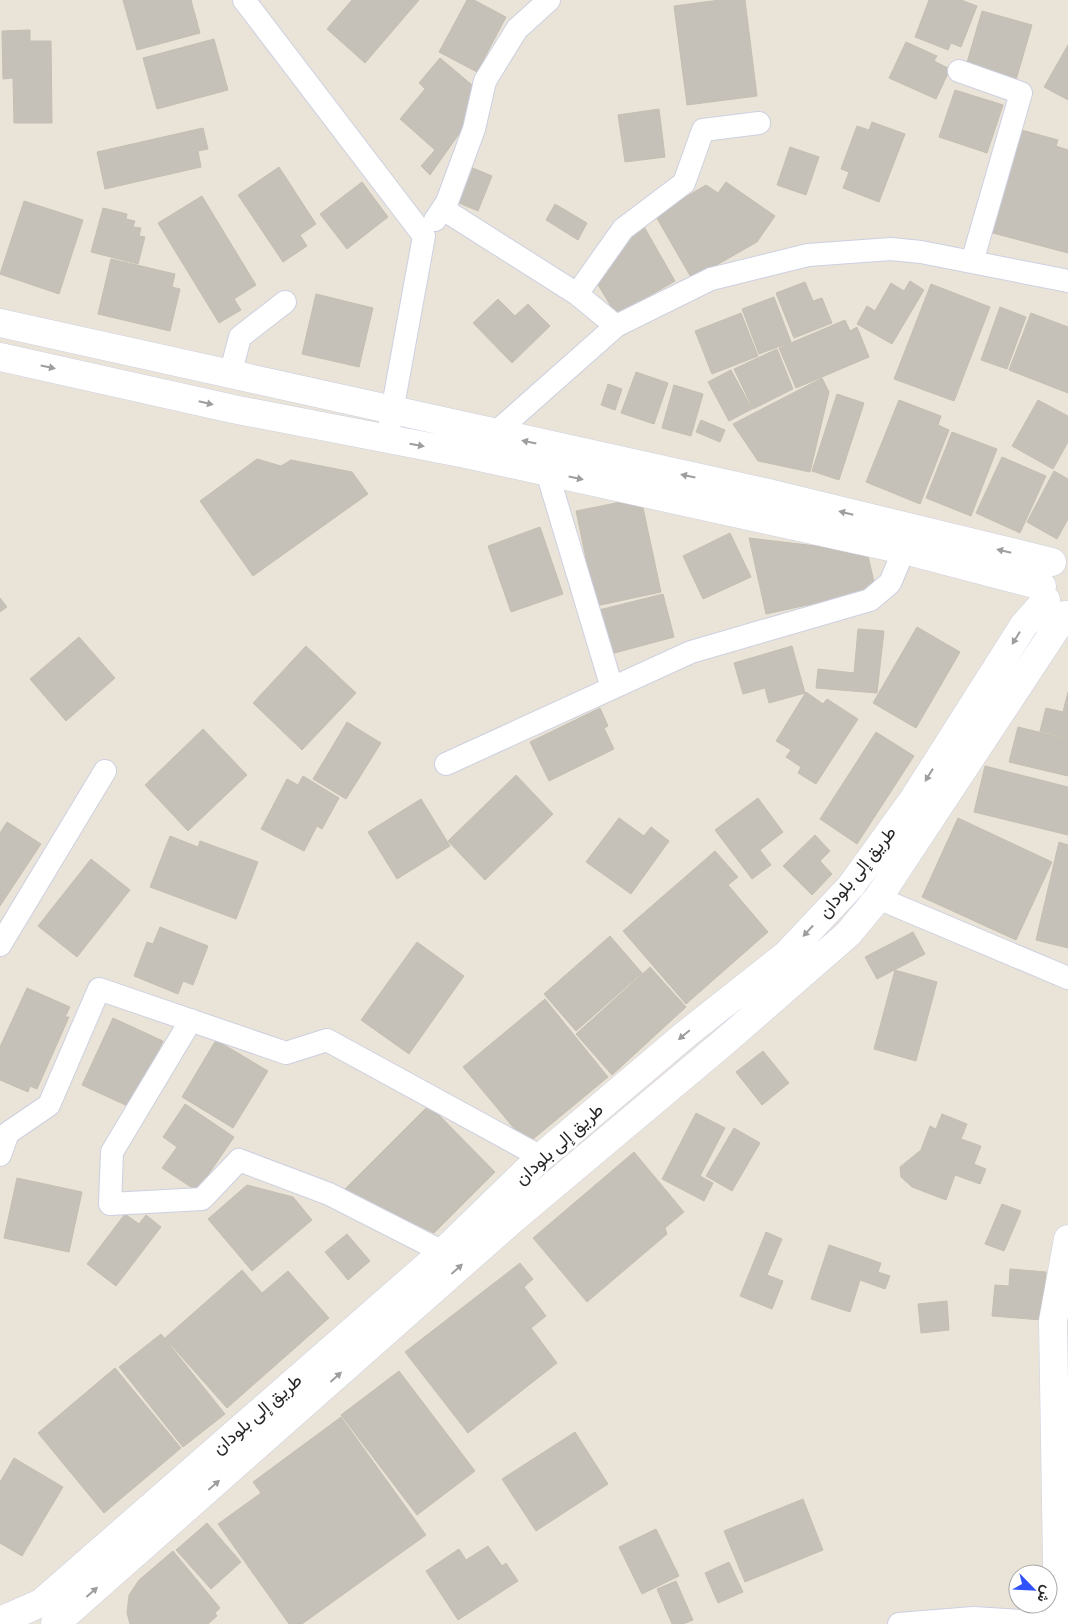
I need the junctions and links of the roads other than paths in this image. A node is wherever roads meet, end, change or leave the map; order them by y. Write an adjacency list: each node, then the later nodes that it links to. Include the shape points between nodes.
1 (244, 0): 6 (street)
2 (549, 0): 5 (street, via 517,29 485,82 474,129)
3 (959, 71): 7 (street, via 1021,93)
4 (759, 123): 9 (street, via 703,130 684,183 623,229)
5 (443, 209): 6 (street); 9 (street)
6 (424, 236): 15 (street)
7 (972, 262): 8 (street); 12 (street, via 890,249 808,255 711,279)
8 (1068, 281)
9 (577, 294): 12 (street)
10 (285, 302): 14 (street, via 240,336)
11 (0, 323): 14 (main road)
12 (616, 326): 16 (street)
13 (0, 357): 17 (main road, one-way to 17, via 233,409)
14 (230, 375): 15 (main road)
15 (392, 411): 16 (main road); 17 (street)
16 (494, 434): 20 (main road, one-way to 16, via 768,493)
17 (387, 439): 18 (main road, one-way to 18)
18 (547, 472): 19 (main road, one-way to 19); 21 (street)
19 (904, 550): 20 (main road); 21 (street, via 890,583 870,600 691,652)
20 (1057, 589): 24 (main road); 29 (main road, طريق إلى بلودان, one-way to 29, via 1024,625 913,800 851,886 786,954)
21 (612, 688): 22 (street)
22 (446, 764)
23 (105, 771): 25 (street)
24 (878, 898): 26 (street); 32 (main road, one-way to 24, via 512,1220 848,934)
25 (0, 945)
26 (1068, 978)
27 (191, 1020): 28 (street, via 99,989 49,1105 8,1133); 29 (street, via 286,1053 327,1040); 31 (street, via 112,1152 110,1204 202,1199 239,1160 329,1194)
28 (0, 1155)
29 (541, 1157): 31 (main road, طريق إلى بلودان)
30 (1068, 1239): 34 (main road, via 1053,1321)
31 (443, 1252): 32 (main road, طريق إلى بلودان)
32 (55, 1618): 33 (main road, طريق إلى بلودان)
33 (0, 1621)
34 (1061, 1623): 35 (street, via 973,1618)
35 (900, 1624)

